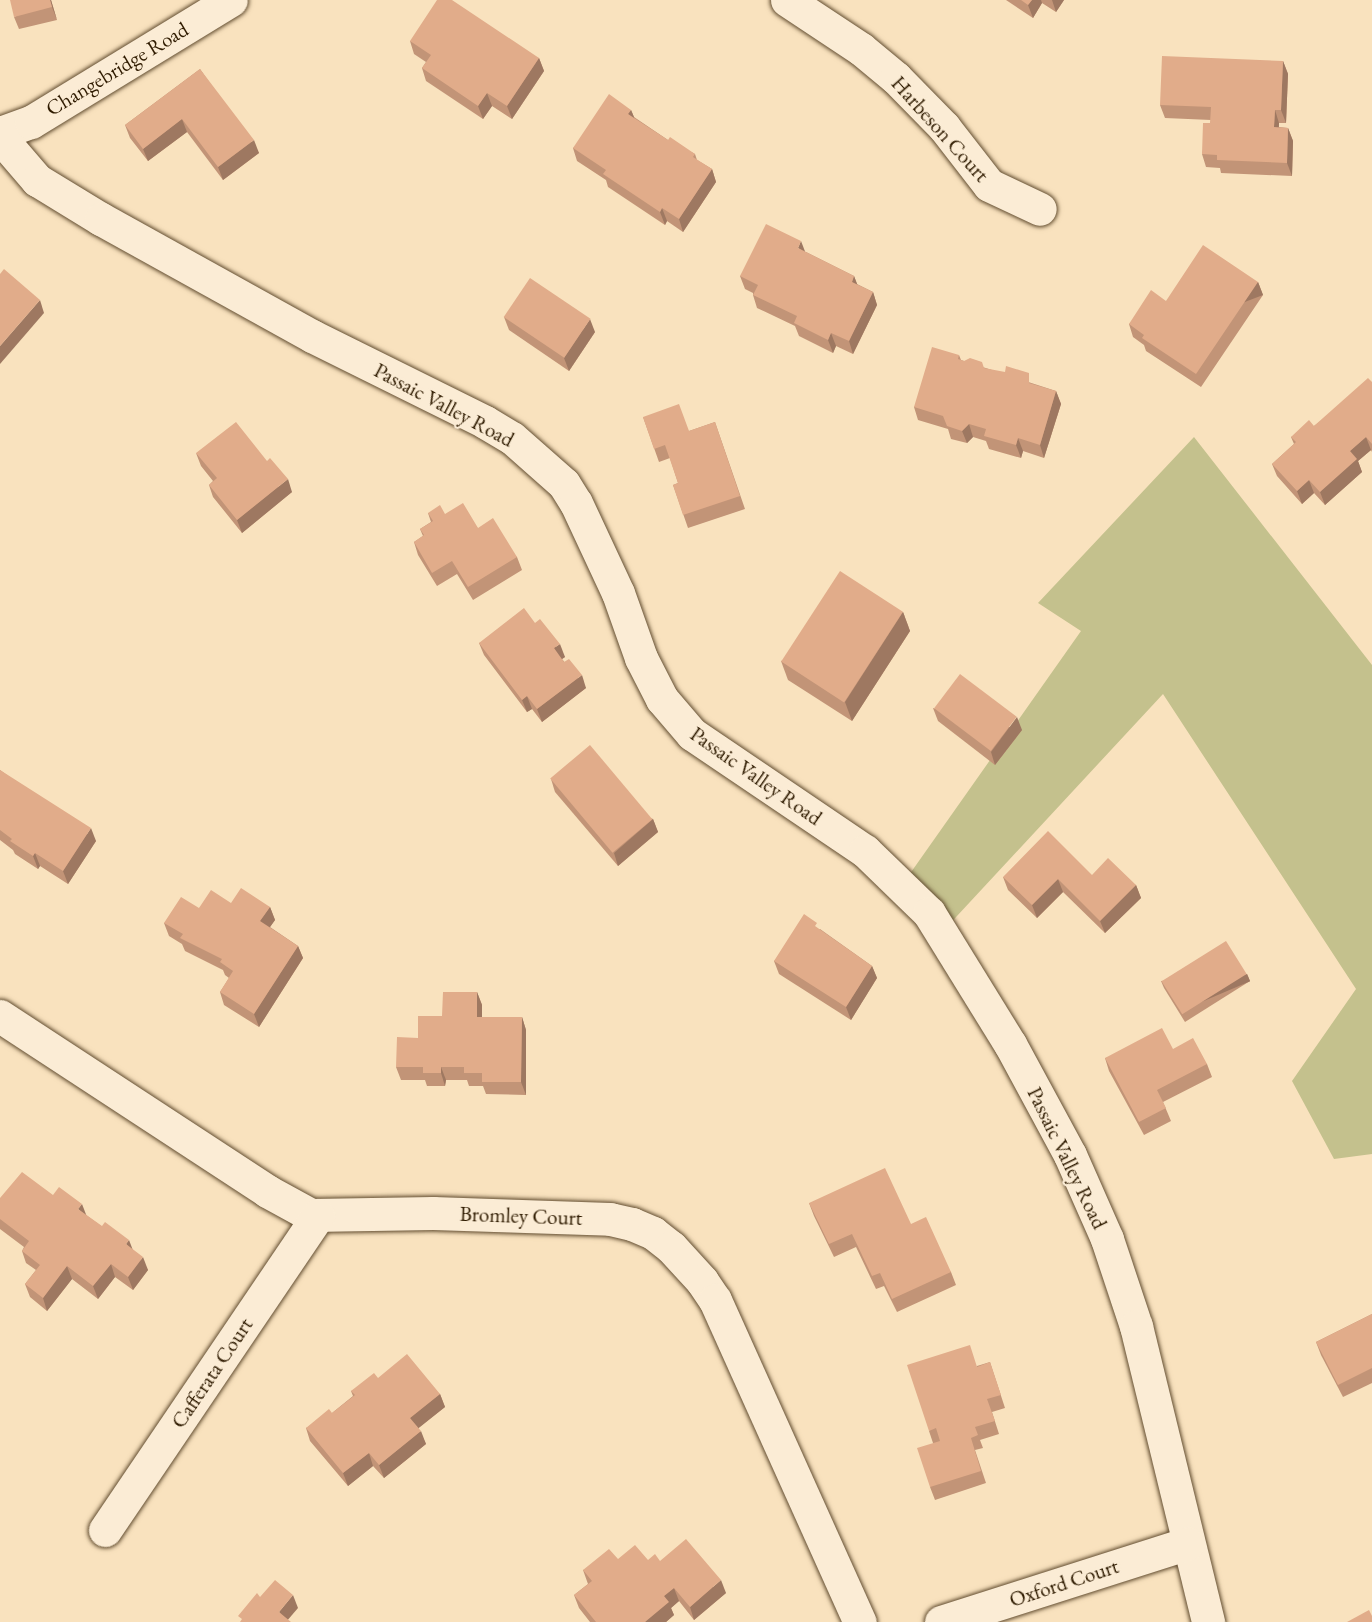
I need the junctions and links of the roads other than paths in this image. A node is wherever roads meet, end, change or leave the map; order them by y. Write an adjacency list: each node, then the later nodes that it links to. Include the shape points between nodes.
1 (231, 0): 3 (street, Changebridge Road, via 31,122)
2 (787, 0): 4 (street, Harbeson Court, via 861,49 896,78 944,127 989,185)
3 (0, 135): 8 (street, Passaic Valley Road, via 37,180 101,219 312,336 512,438 564,483 618,593 641,658 662,699 692,734 865,850 929,913 1016,1054 1070,1155 1107,1239 1136,1326)
4 (1040, 209)
5 (0, 1016): 6 (street, Bromley Court, via 267,1191)
6 (318, 1215): 7 (street, Cafferata Court); 9 (street, Bromley Court, via 433,1213 610,1219 653,1233 671,1247 715,1300)
7 (105, 1530)
8 (1188, 1543): 10 (street, Oxford Court); 11 (street, Passaic Valley Road)
9 (860, 1622)
10 (941, 1622)
11 (1208, 1622)

